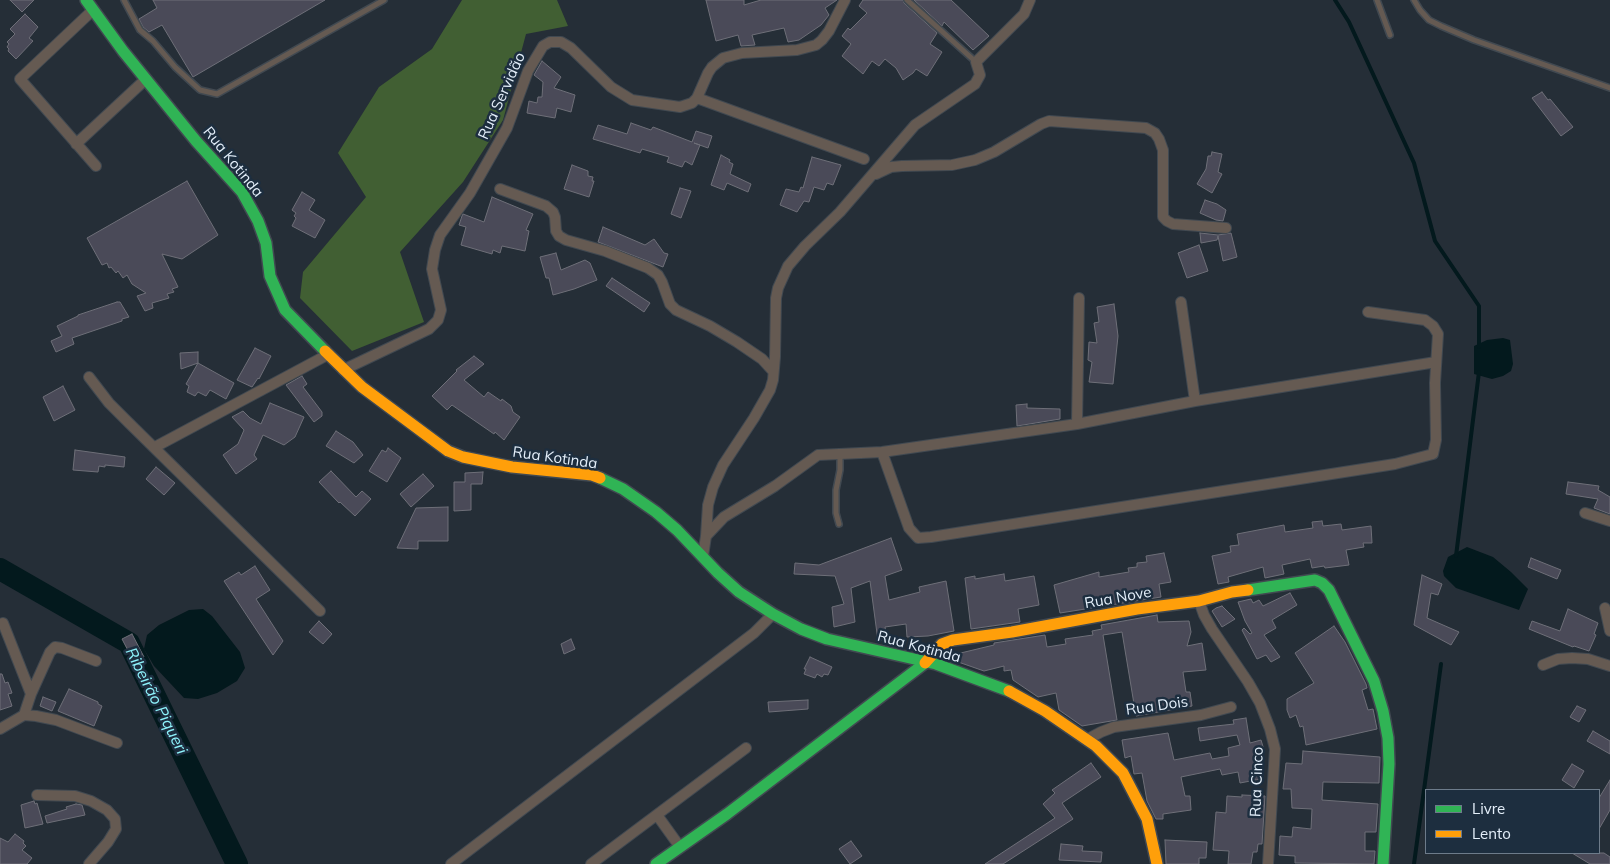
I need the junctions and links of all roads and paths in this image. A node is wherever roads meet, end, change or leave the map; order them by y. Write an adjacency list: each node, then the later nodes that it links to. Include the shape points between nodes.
1 (86, 0): 9 (street, Rua Kotinda)
2 (124, 0): 3 (lane, via 140,30 175,67 200,90 218,94)
3 (384, 0)
4 (845, 0): 14 (street, via 829,31 816,45 723,58 708,73)
5 (907, 0): 11 (lane)
6 (1030, 0): 11 (street, via 1024,14)
7 (1376, 0): 10 (lane)
8 (1414, 0): 13 (lane, via 1429,20 1441,26)
9 (93, 10): 12 (street, Rua Kotinda); 15 (street, via 20,79)
10 (1390, 35)
11 (976, 62): 18 (street, via 980,75 975,84 916,124)
12 (146, 80): 15 (street); 24 (street, Rua Kotinda, via 242,192 262,231 270,276 280,301)
13 (1610, 88)
14 (697, 98): 16 (street); 26 (street, Rua Servidão, via 680,107 632,100 611,87 561,42 542,46 528,71 507,128 470,193 440,235 432,269 441,310 438,320 429,329)
15 (76, 144): 17 (street)
16 (864, 159)
17 (96, 166)
18 (871, 176): 20 (street, via 891,167 952,165 975,160 1049,122 1146,128 1155,133 1163,150 1163,217 1173,224); 27 (street, via 788,266 776,298)
19 (500, 189): 27 (street, via 546,206 555,217 556,231 566,240 648,268 658,275 670,304 676,310 737,342)
20 (1226, 228)
21 (1079, 298): 30 (street)
22 (1181, 302): 29 (street)
23 (1368, 312): 25 (street, via 1425,320 1438,334)
24 (328, 354): 26 (street, Rua Kotinda); 31 (street)
25 (1436, 362): 29 (street); 32 (street, via 1436,440 1432,454 1395,464 918,538 909,528)
26 (343, 370): 38 (street, Rua Kotinda, via 388,408 448,451 498,465 592,475 623,489 656,512)
27 (773, 371): 37 (street, via 765,402 722,465 713,487)
28 (89, 376): 31 (street, via 109,403)
29 (1195, 401): 30 (street)
30 (1077, 424): 32 (street)
31 (155, 447): 41 (street)
32 (882, 452): 33 (street)
33 (840, 453): 36 (lane, via 836,490); 37 (street, via 818,455 724,517)
34 (1586, 513): 35 (street)
35 (1610, 521)
36 (839, 524)
37 (706, 536): 38 (street)
38 (703, 556): 42 (street, Rua Kotinda, via 739,592)
39 (1199, 601): 46 (street, Rua Nove, via 953,640 942,644); 64 (street, Rua Cinco, via 1212,630 1260,703 1270,729 1275,749); 65 (street, Rua Nove, via 1300,581 1315,580 1329,590 1374,681 1383,711 1389,764)
40 (1604, 608): 44 (street)
41 (320, 611)
42 (773, 614): 46 (street, Rua Kotinda, via 827,639); 60 (street, via 754,633)
43 (3, 624): 49 (street)
44 (1610, 631)
45 (96, 661): 49 (street, via 55,648 50,652)
46 (928, 662): 53 (street, Rua Kotinda, via 1015,693); 58 (street, Rua Nove)
47 (1543, 665): 48 (street, via 1572,658)
48 (1610, 666)
49 (31, 694): 51 (street)
50 (1231, 707): 53 (street, Rua Dois, via 1201,715 1114,727)
51 (24, 715): 52 (street); 54 (street, via 56,720)
52 (0, 729)
53 (1088, 739): 63 (street, Rua Kotinda, via 1123,773 1147,819)
54 (117, 743)
55 (746, 748): 57 (street)
56 (37, 795): 59 (street, via 74,796 91,801 107,810 114,819 116,829)
57 (657, 814): 58 (street); 61 (street)
58 (680, 847): 62 (street, Rua Nove)
59 (89, 864)
60 (451, 864)
61 (591, 864)
62 (656, 864)
63 (1157, 864)
64 (1268, 864)
65 (1383, 864)

